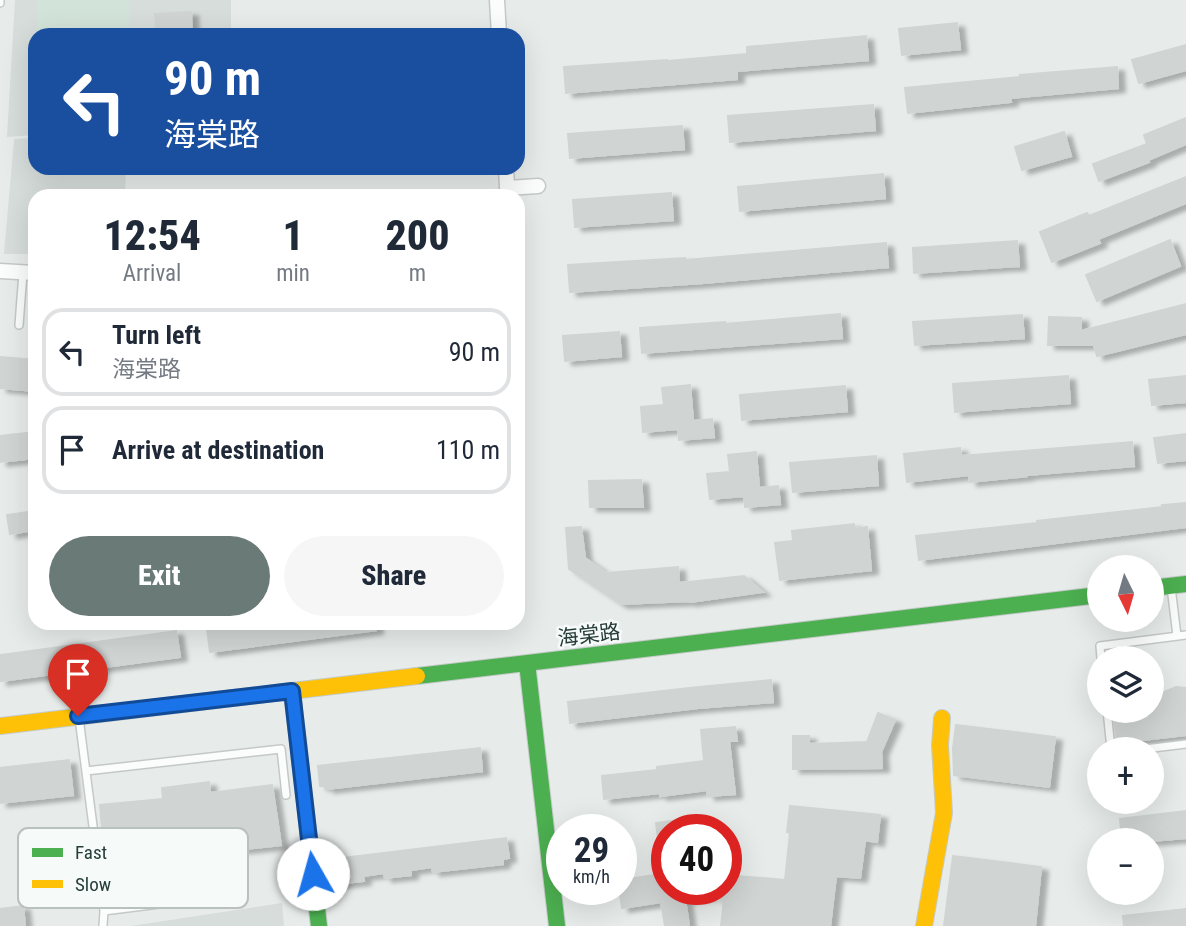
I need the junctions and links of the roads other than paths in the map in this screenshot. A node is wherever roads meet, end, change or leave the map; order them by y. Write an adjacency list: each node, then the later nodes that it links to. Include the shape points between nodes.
1 (497, 0): 2 (street)
2 (499, 28)
3 (506, 175): 4 (street, via 507,188)
4 (538, 186)
5 (0, 271): 6 (street)
6 (28, 273)
7 (28, 278): 8 (lane)
8 (19, 325)
9 (1178, 585): 12 (lane)
10 (1087, 595): 14 (street, 海棠路)
11 (1186, 635): 12 (lane)
12 (1177, 636): 13 (lane)
13 (1100, 646)
14 (527, 663): 15 (street, 海棠路); 29 (street)
15 (292, 691): 16 (street, 海棠路); 28 (street)
16 (78, 716): 18 (street, 海棠路); 21 (lane)
17 (942, 718): 30 (street, via 944,813)
18 (0, 726)
19 (1186, 744): 20 (lane)
20 (1164, 747)
21 (86, 771): 22 (lane, via 281,749); 23 (lane)
22 (286, 795)
23 (93, 828)
24 (104, 908): 26 (lane)
25 (128, 908): 26 (lane)
26 (104, 911): 27 (lane)
27 (103, 926)
28 (319, 926)
29 (557, 926)
30 (924, 926)

